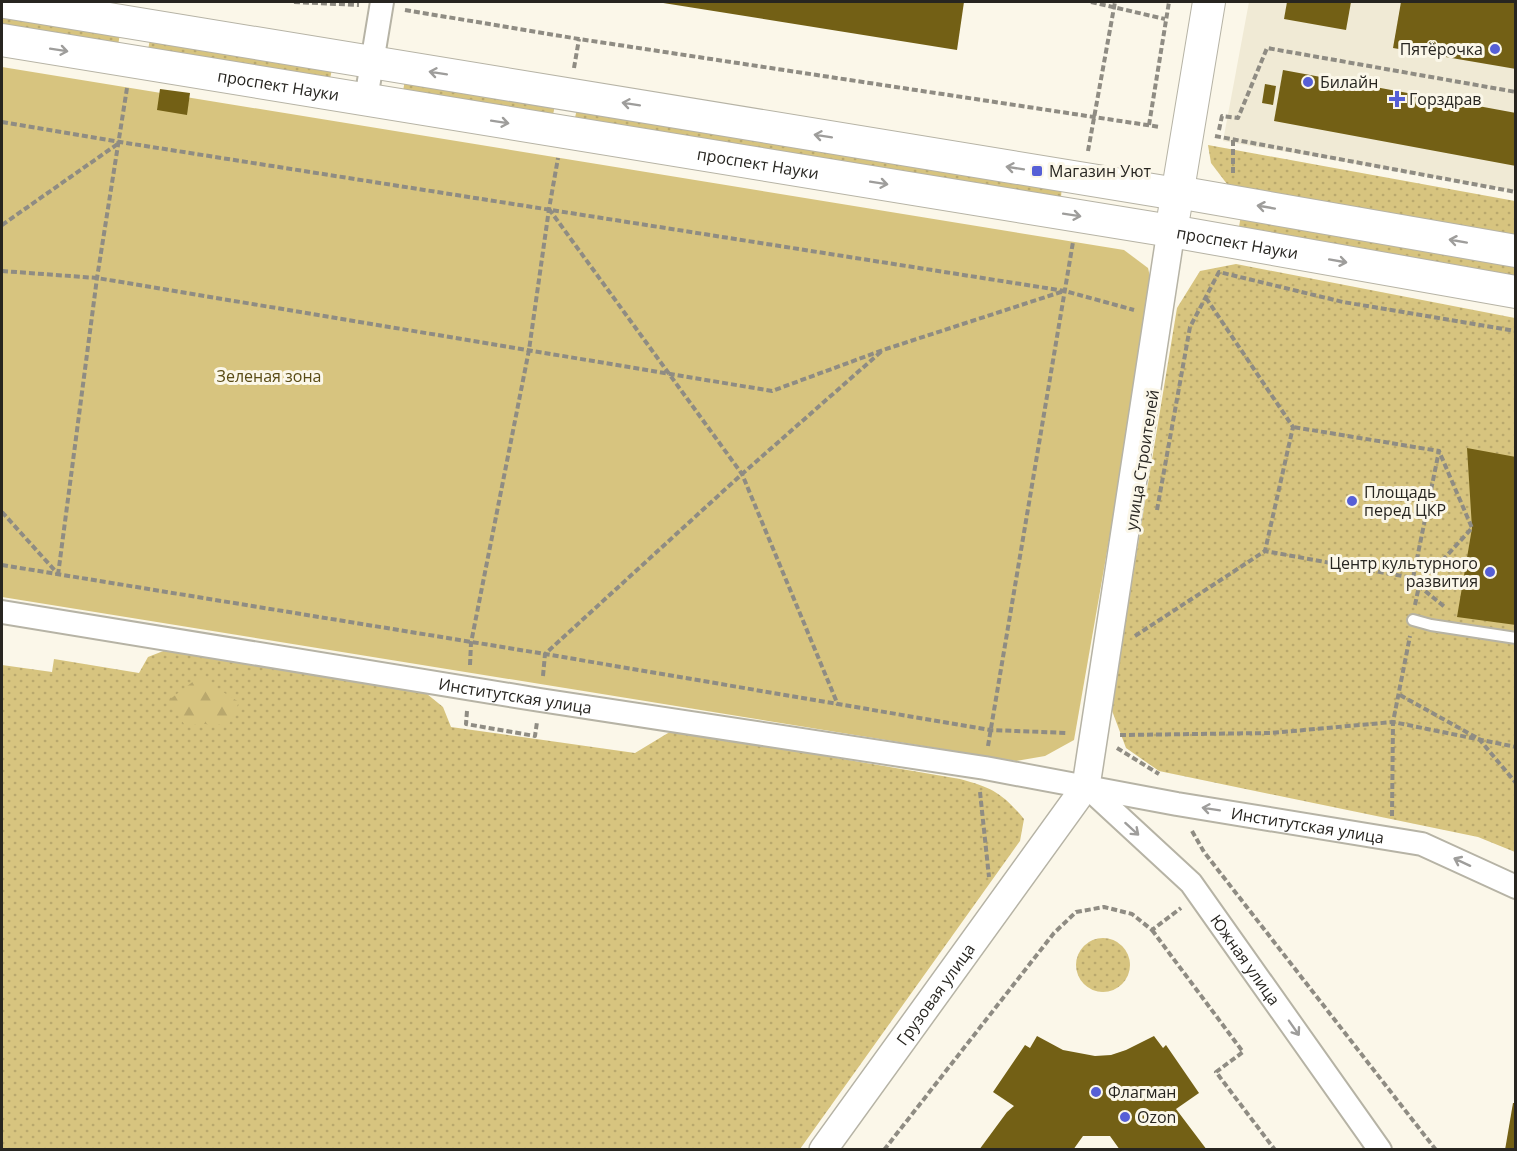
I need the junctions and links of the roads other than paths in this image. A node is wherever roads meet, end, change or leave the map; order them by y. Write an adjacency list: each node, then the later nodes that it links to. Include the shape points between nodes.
1 (5, 2): 5 (main road)
2 (1209, 2): 7 (main road, улица Строителей)
3 (381, 4): 5 (street)
4 (2, 40): 6 (main road, проспект Науки, one-way to 6)
5 (373, 62): 6 (street); 7 (main road, one-way to 5)
6 (366, 99): 8 (main road, проспект Науки, one-way to 8)
7 (1180, 194): 8 (main road, улица Строителей); 9 (main road, one-way to 7)
8 (1174, 232): 10 (main road, проспект Науки, one-way to 10); 14 (street, улица Строителей); 14 (street, улица Строителей, via 1158,316)
9 (1515, 251)
10 (1515, 292)
11 (2, 612): 15 (street, Институтская улица, via 985,768)
12 (1413, 620): 13 (lane)
13 (1515, 638)
14 (1110, 735): 15 (street, улица Строителей)
15 (1087, 788): 16 (street, Институтская улица, one-way to 15, via 1422,844); 17 (street, Грузовая улица); 18 (street, Южная улица, one-way to 18, via 1191,883)
16 (1515, 887)
17 (823, 1149)
18 (1380, 1149)

